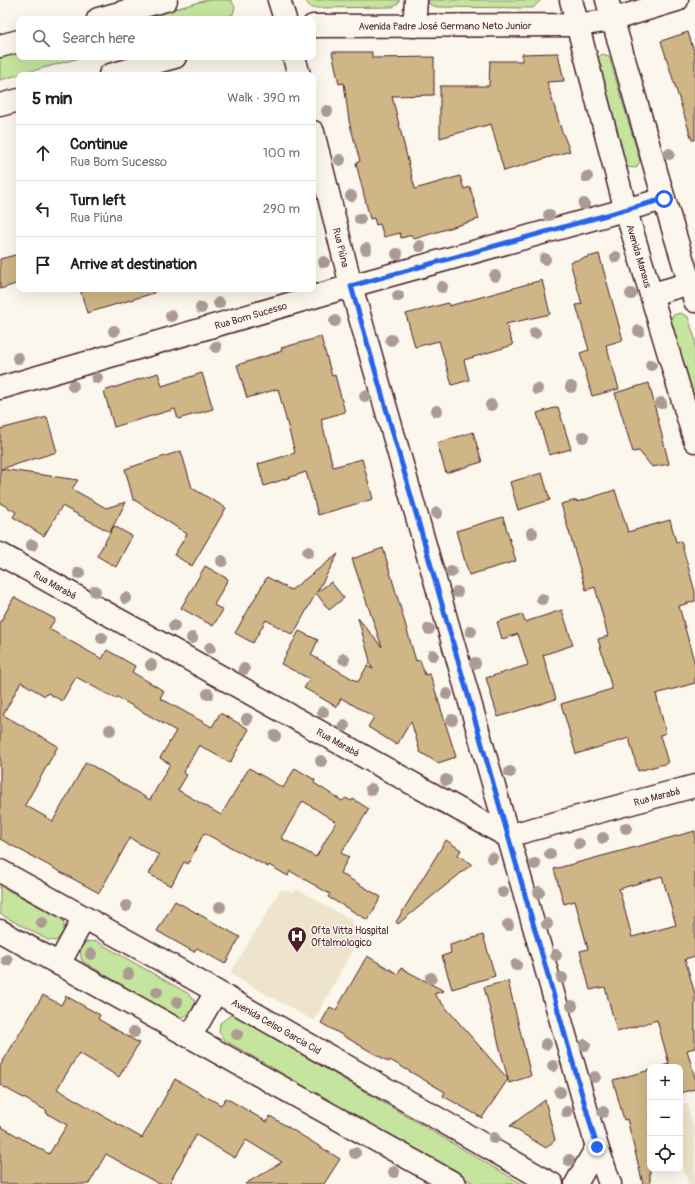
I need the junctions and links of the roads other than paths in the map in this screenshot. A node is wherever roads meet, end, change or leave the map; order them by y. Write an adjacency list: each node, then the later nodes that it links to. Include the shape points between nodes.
1 (166, 0): 6 (street)
2 (279, 0): 9 (street)
3 (416, 0): 12 (street)
4 (571, 0): 10 (street, Avenida Manaus)
5 (677, 0): 7 (street, Avenida Padre José Germano Neto Junior)
6 (121, 10): 8 (street)
7 (609, 10): 10 (street, Avenida Padre José Germano Neto Junior); 23 (street)
8 (106, 16)
9 (284, 16)
10 (577, 24): 12 (street, Avenida Padre José Germano Neto Junior); 24 (street, Avenida Manaus)
11 (316, 26): 12 (street, Avenida Padre José Germano Neto Junior)
12 (414, 26)
13 (16, 42): 14 (street)
14 (0, 46)
15 (152, 60): 17 (street)
16 (295, 60): 19 (street)
17 (136, 62): 18 (street)
18 (116, 72)
19 (298, 72)
20 (16, 101): 21 (street)
21 (0, 105)
22 (316, 144): 25 (street, Rua Piúna)
23 (664, 199): 24 (street, Rua Bom Sucesso); 26 (street)
24 (626, 211): 25 (street, Rua Bom Sucesso); 27 (street, Avenida Manaus)
25 (351, 286): 28 (street, Rua Bom Sucesso); 32 (street, Rua Piúna)
26 (693, 289): 27 (street)
27 (652, 294): 29 (street, Avenida Manaus)
28 (0, 388)
29 (695, 441)
30 (0, 554): 32 (street, Rua Marabá)
31 (695, 786): 32 (street, Rua Marabá)
32 (507, 836): 39 (street, Rua Piúna)
33 (0, 871): 34 (street, Avenida Celso Garcia Cid)
34 (84, 918): 36 (street); 37 (street, Avenida Celso Garcia Cid)
35 (0, 930): 36 (street)
36 (59, 964): 38 (street)
37 (216, 992): 38 (street); 41 (street, Avenida Celso Garcia Cid)
38 (190, 1037): 40 (street)
39 (597, 1147): 42 (street); 43 (street, Rua Piúna)
40 (455, 1184)
41 (552, 1184)
42 (576, 1184)
43 (610, 1184)

